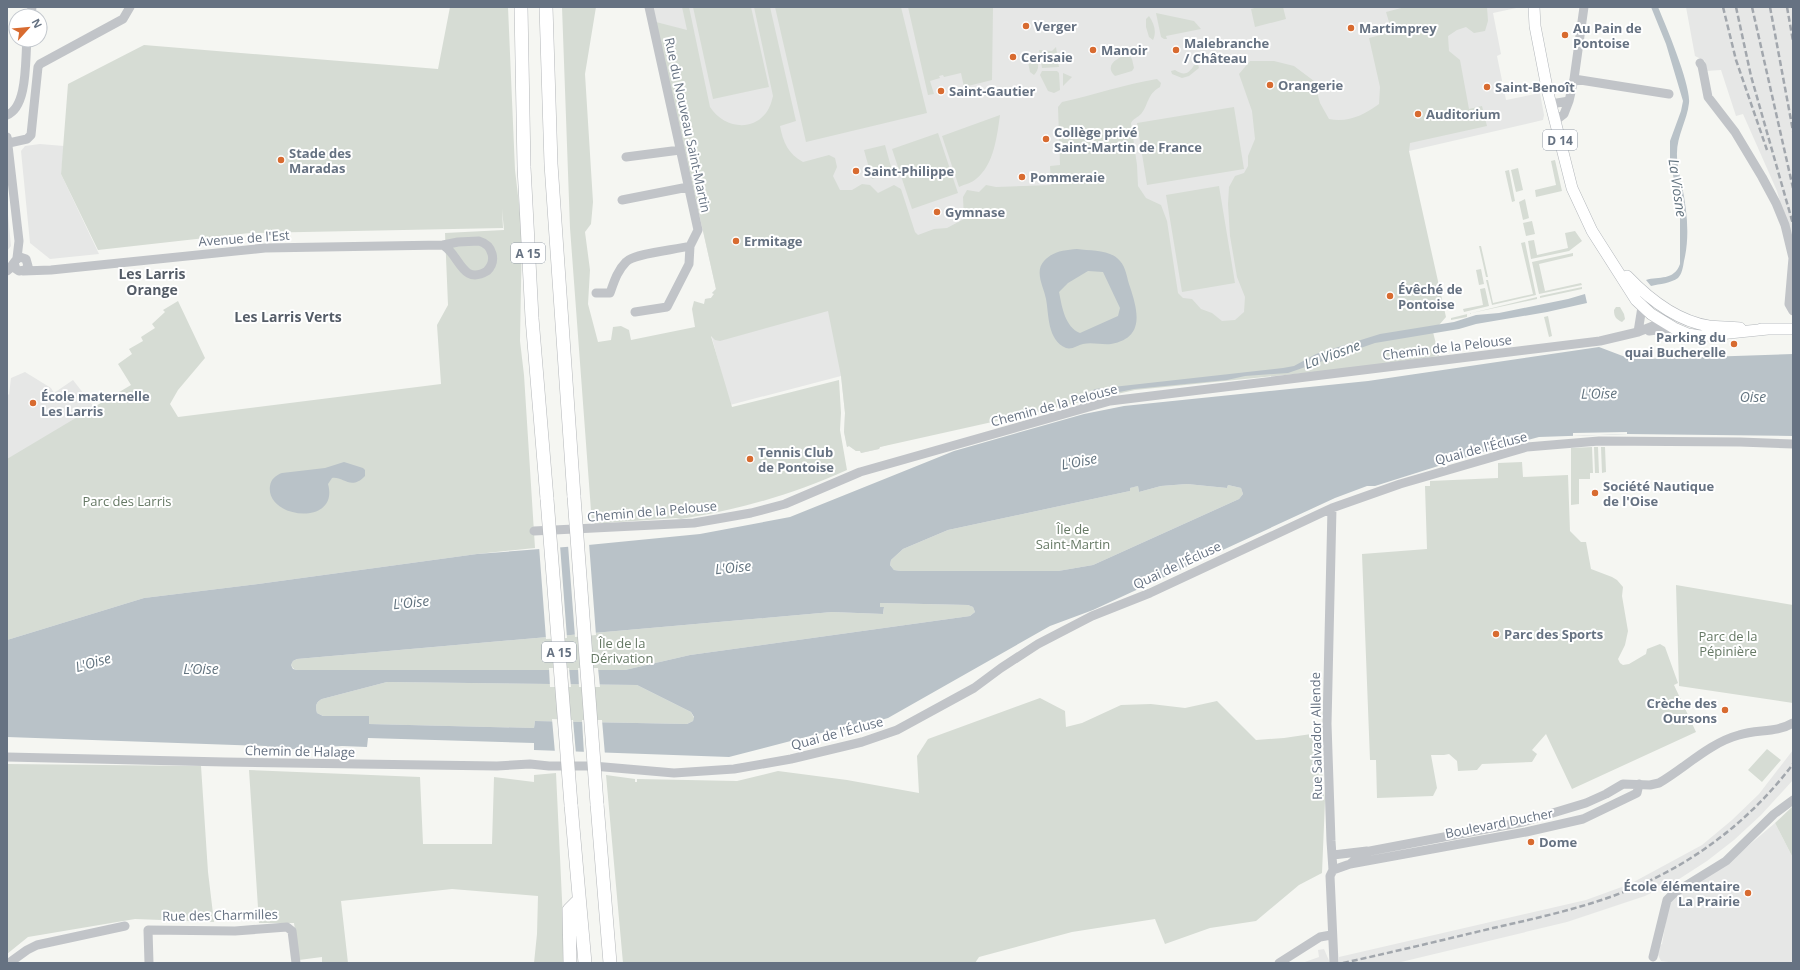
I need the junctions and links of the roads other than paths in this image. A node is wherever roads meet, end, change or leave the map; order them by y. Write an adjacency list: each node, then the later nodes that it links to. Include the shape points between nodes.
1 (130, 7): 15 (street, via 126,16 119,22 40,64 31,136 27,139)
2 (522, 7): 52 (highway, A 15, bridge, via 524,167 532,318)
3 (546, 7): 61 (highway, A 15, bridge, via 551,164)
4 (649, 7): 16 (street, Rue du Nouveau Saint-Martin)
5 (1534, 7): 12 (main road, D 14, via 1535,26)
6 (1584, 7): 9 (street)
7 (27, 48): 13 (street, via 24,89 12,112)
8 (1700, 63): 30 (street, via 1708,97 1735,132 1776,203 1785,225 1793,258)
9 (1574, 78): 10 (street); 11 (street)
10 (1669, 94)
11 (1569, 100): 12 (street); 14 (street, via 1564,114)
12 (1551, 104): 14 (main road, D 14)
13 (7, 115)
14 (1555, 122): 23 (main road, D 14, via 1580,209)
15 (8, 140): 22 (street)
16 (680, 150): 17 (street); 18 (street, Rue du Nouveau Saint-Martin)
17 (626, 157)
18 (688, 186): 19 (street); 21 (street, Rue du Nouveau Saint-Martin, via 698,230)
19 (622, 200)
20 (443, 245): 20 (street, Avenue de l'Est, via 453,253 463,270 469,274 480,275 491,267 492,253 482,242); 24 (street, Avenue de l'Est, via 265,248)
21 (690, 246): 28 (street, via 640,255 626,261 616,274 610,293); 32 (street, Rue du Nouveau Saint-Martin, via 688,264 667,307)
22 (20, 260): 24 (street, Avenue de l'Est); 25 (street); 26 (street, via 28,266)
23 (1614, 263): 29 (main road, D 14); 31 (main road, D 14, via 1647,295)
24 (48, 270): 26 (street, Avenue de l'Est)
25 (7, 271)
26 (22, 271): 27 (street, Avenue de l'Est)
27 (7, 274)
28 (596, 293)
29 (1642, 307): 33 (main road, D 14); 37 (street)
30 (1791, 308)
31 (1671, 311): 33 (main road); 35 (main road, D 14, via 1689,321 1709,326)
32 (635, 312)
33 (1664, 322): 34 (main road, D 14); 37 (street, Chemin de la Pelouse)
34 (1674, 328): 35 (main road, D 14, via 1700,336); 37 (street, Chemin de la Pelouse)
35 (1768, 329): 36 (main road, D 14)
36 (1793, 329)
37 (1638, 332): 40 (street, Chemin de la Pelouse, via 1600,341 1110,401 860,472 785,504 746,514 694,523)
38 (1793, 444): 39 (street, Quai de l'Écluse, via 1606,441 1527,447 1400,484)
39 (1332, 508): 43 (street, Quai de l'Écluse, via 1150,593 1092,616 1038,644 974,688 883,736 791,759 734,769 674,773); 49 (street, Rue Salvador Allende, via 1327,724)
40 (534, 531)
41 (1793, 723): 44 (street, Boulevard Ducher, via 1782,729 1738,735 1712,748 1659,783)
42 (7, 756): 43 (street, Chemin de Halage, via 225,762)
43 (593, 766)
44 (1639, 784): 45 (street, Boulevard Ducher, via 1623,784); 47 (street, Boulevard Ducher, via 1637,793)
45 (1601, 796): 47 (street); 48 (street, Boulevard Ducher, via 1530,820)
46 (1793, 800): 55 (street, via 1774,814 1726,861 1674,892 1667,900)
47 (1606, 809): 50 (street, Boulevard Ducher, via 1583,819 1526,832)
48 (1370, 851): 49 (street, Boulevard Ducher); 50 (street, Boulevard Ducher)
49 (1333, 855): 51 (street, Rue Salvador Allende)
50 (1350, 864): 51 (street, Boulevard Ducher)
51 (1333, 870): 54 (street, Rue Salvador Allende, via 1330,876)
52 (579, 900): 59 (highway, via 569,910); 60 (highway, A 15)
53 (125, 926): 56 (street, via 38,945)
54 (1332, 935): 62 (street, via 1320,937); 63 (street, Rue Salvador Allende)
55 (1652, 961)
56 (9, 963)
57 (149, 963): 58 (street, Rue des Charmilles, via 148,930 235,931 287,927 292,931)
58 (296, 963)
59 (570, 963)
60 (585, 963)
61 (610, 963)
62 (1279, 963)
63 (1334, 963)

